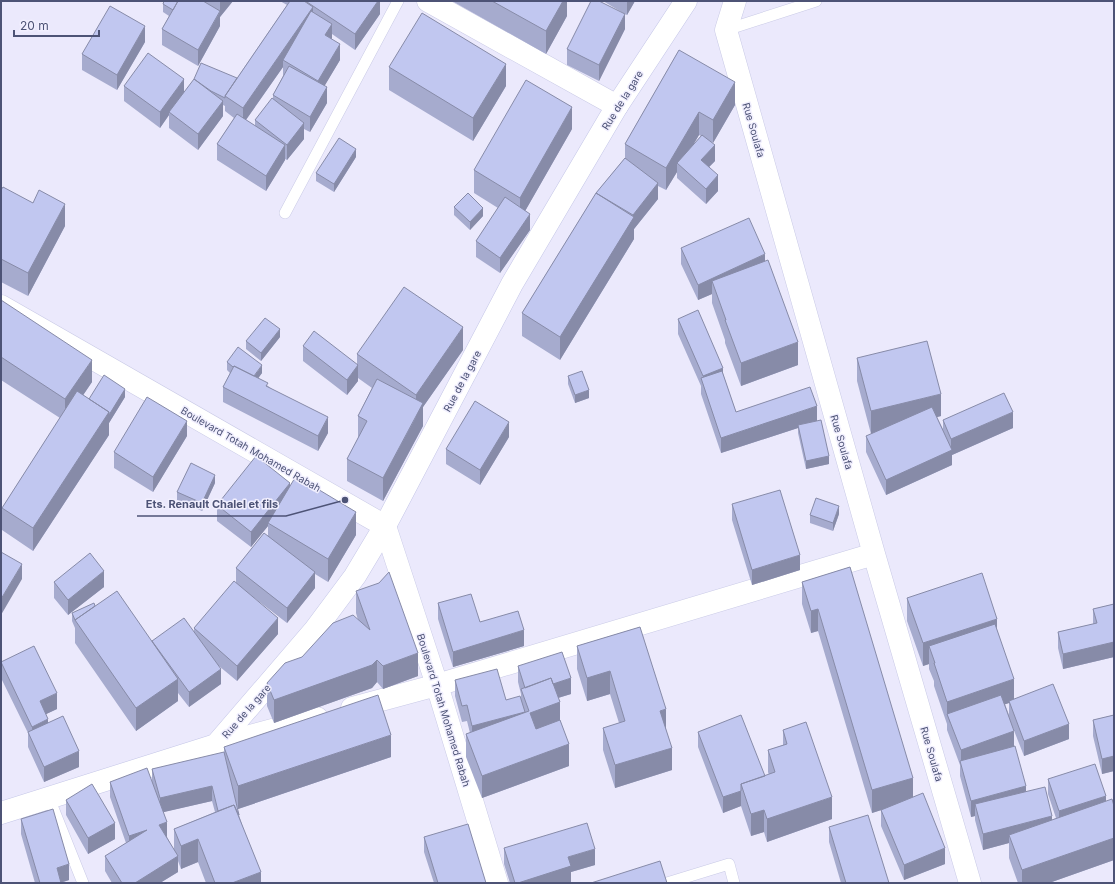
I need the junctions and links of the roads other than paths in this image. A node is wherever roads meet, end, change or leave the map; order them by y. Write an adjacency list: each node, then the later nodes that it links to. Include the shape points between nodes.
1 (398, 1): 8 (lane)
2 (428, 1): 7 (street)
3 (686, 1): 7 (street, Rue de la gare)
4 (735, 1): 6 (street)
5 (816, 1): 6 (lane)
6 (726, 30): 11 (street, Rue Soulafa)
7 (617, 106): 10 (street, Rue de la gare, via 512,284)
8 (285, 213)
9 (1, 306): 10 (street, Boulevard Totah Mohamed Rabah)
10 (386, 526): 12 (street, Boulevard Totah Mohamed Rabah); 13 (street, Rue de la gare, via 355,576 314,631)
11 (874, 554): 12 (street); 20 (street, Rue Soulafa)
12 (437, 685): 13 (street); 17 (street, Boulevard Totah Mohamed Rabah)
13 (216, 745): 14 (street)
14 (49, 798): 15 (street); 16 (lane)
15 (1, 813)
16 (83, 883)
17 (497, 883)
18 (667, 883): 19 (lane, via 729,864)
19 (734, 883)
20 (970, 883)

